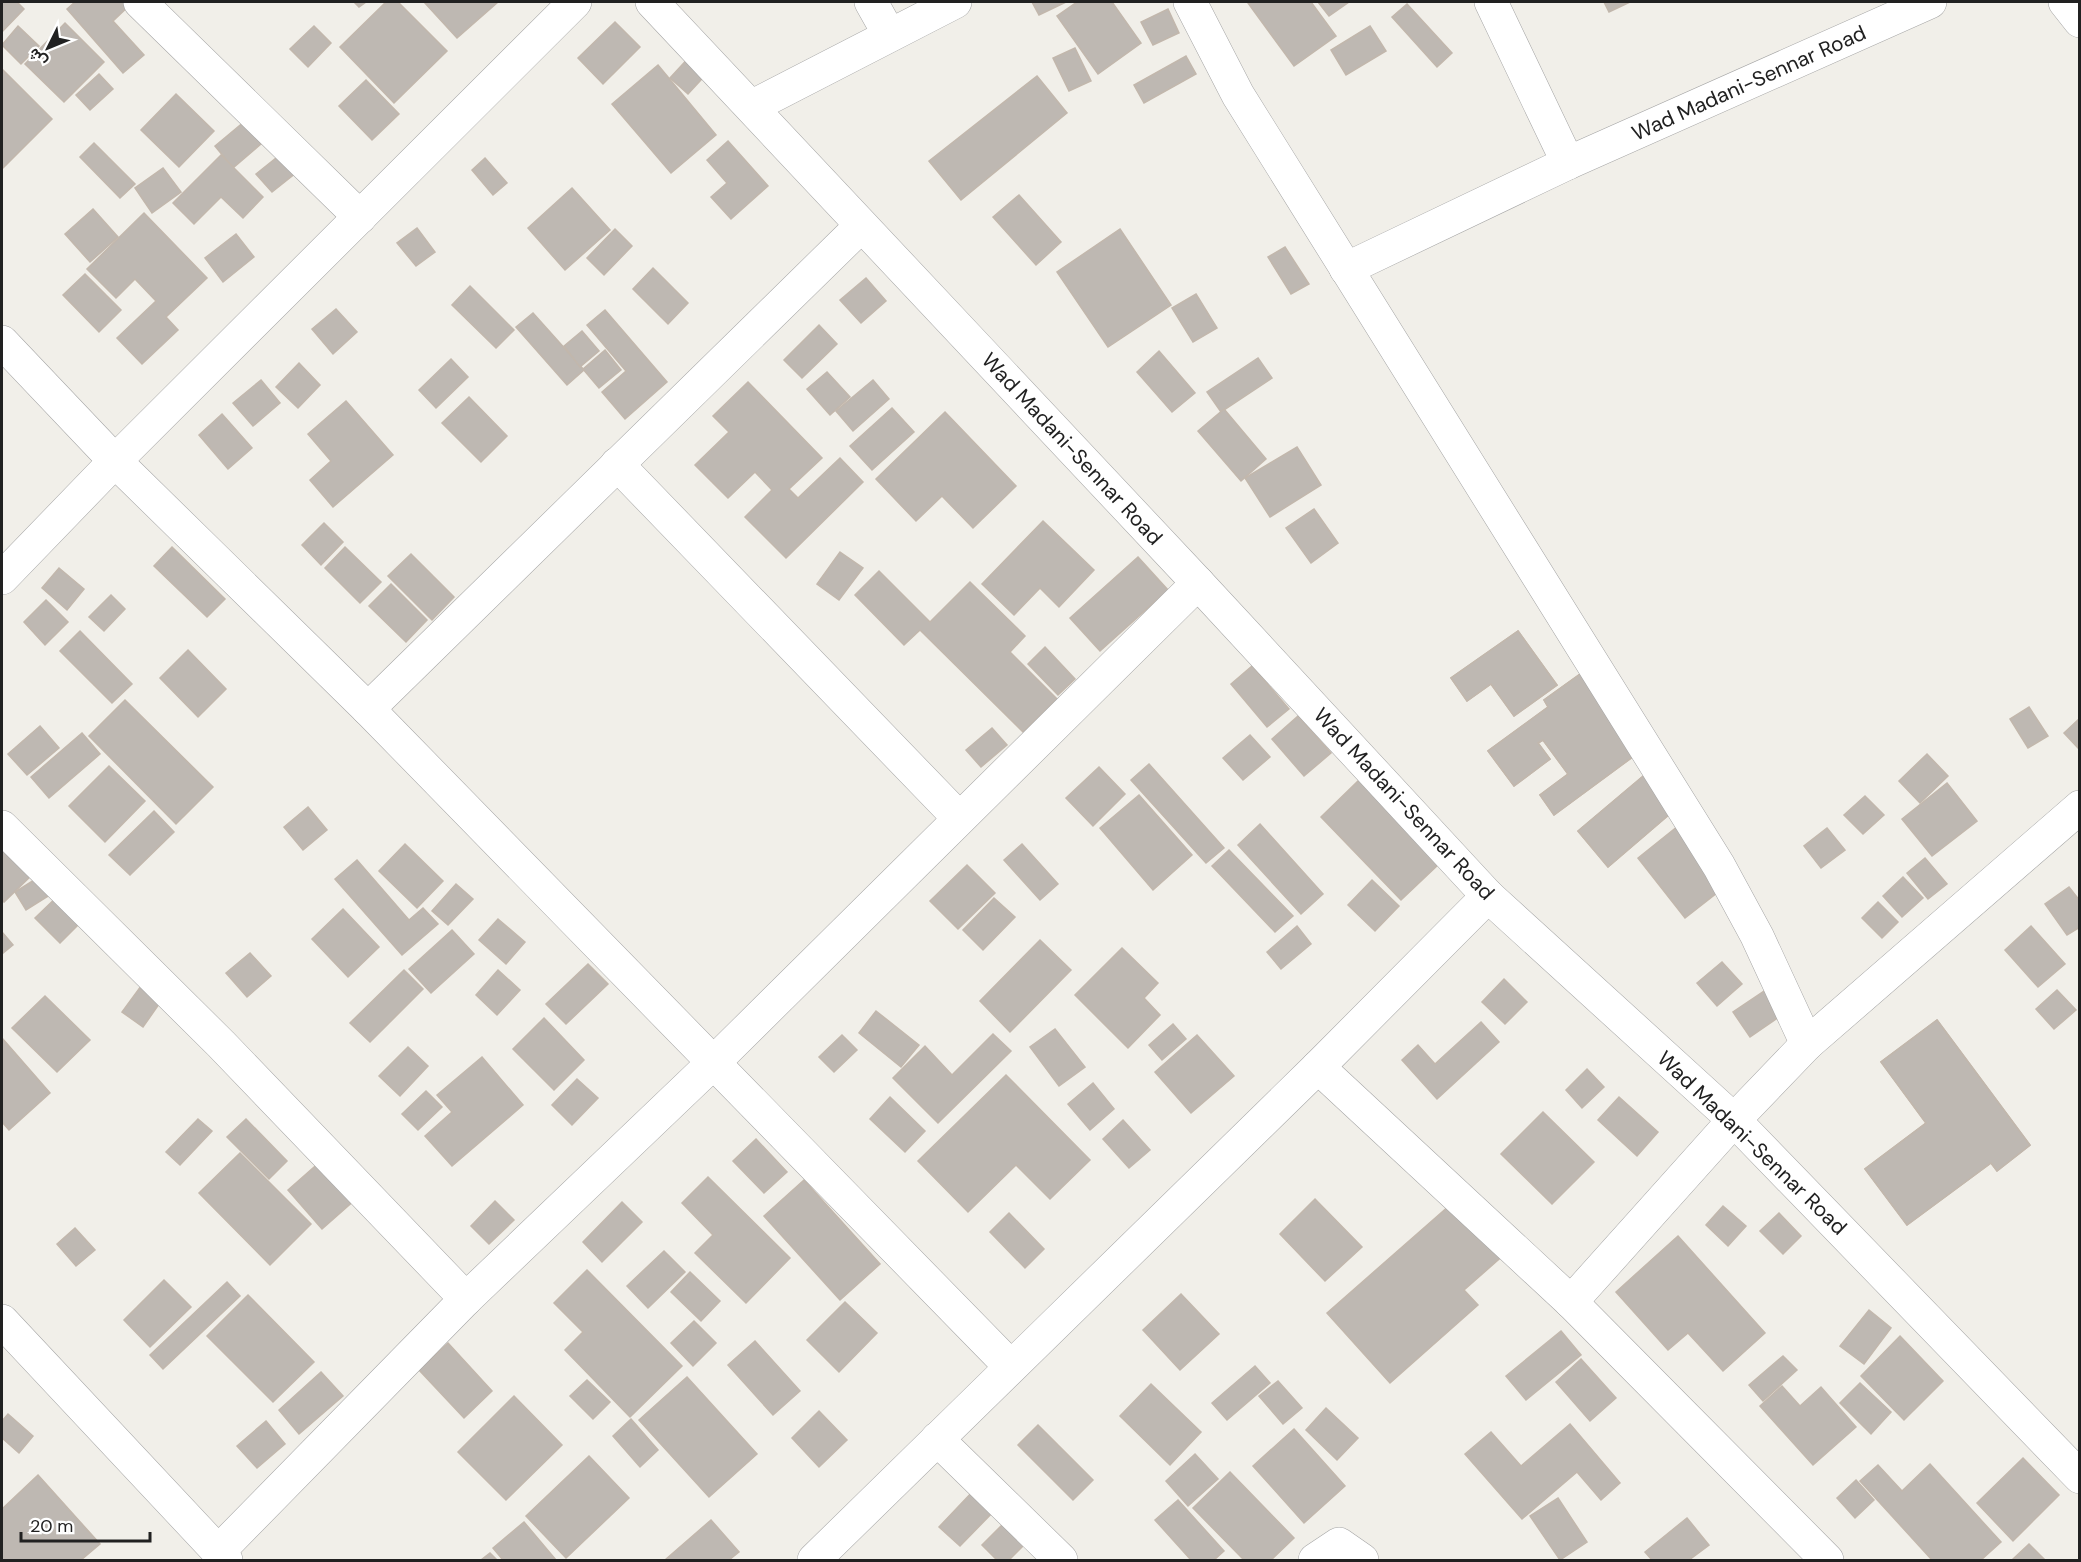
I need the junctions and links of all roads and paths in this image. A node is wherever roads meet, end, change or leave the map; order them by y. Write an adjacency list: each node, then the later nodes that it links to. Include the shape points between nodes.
1 (140, 2): 14 (street)
2 (575, 2): 14 (street)
3 (652, 2): 12 (street, Wad Madani-Sennar Road)
4 (872, 2): 11 (street)
5 (955, 2): 11 (street)
6 (1190, 2): 16 (street, via 1238,95)
7 (1491, 2): 13 (street)
8 (1930, 2): 13 (street, Wad Madani-Sennar Road)
9 (2065, 2): 10 (street)
10 (2079, 21)
11 (889, 34): 12 (street)
12 (753, 106): 15 (street, Wad Madani-Sennar Road)
13 (1568, 163): 16 (street, Wad Madani-Sennar Road)
14 (360, 217): 18 (street)
15 (861, 226): 19 (street); 21 (street, Wad Madani-Sennar Road)
16 (1346, 269): 27 (street, via 1719,866 1757,936)
17 (2, 342): 18 (street)
18 (115, 460): 20 (street); 22 (street)
19 (617, 464): 22 (street); 24 (street)
20 (2, 578)
21 (1198, 583): 24 (street); 26 (street, Wad Madani-Sennar Road)
22 (368, 709): 28 (street)
23 (2079, 807): 27 (street)
24 (959, 818): 28 (street)
25 (2, 827): 31 (street, via 221,1044)
26 (1488, 896): 29 (street); 30 (street, Wad Madani-Sennar Road)
27 (1807, 1044): 30 (street)
28 (714, 1062): 31 (street); 34 (street)
29 (1318, 1067): 32 (street); 34 (street)
30 (1734, 1120): 32 (street); 36 (street, Wad Madani-Sennar Road)
31 (466, 1299): 37 (street)
32 (1571, 1302): 42 (street)
33 (2, 1321): 37 (street)
34 (1010, 1366): 35 (street)
35 (937, 1439): 38 (street); 39 (street)
36 (2079, 1477)
37 (222, 1556)
38 (814, 1560)
39 (1061, 1560)
40 (1315, 1560): 41 (street, via 1339,1544)
41 (1362, 1560)
42 (1827, 1560)

